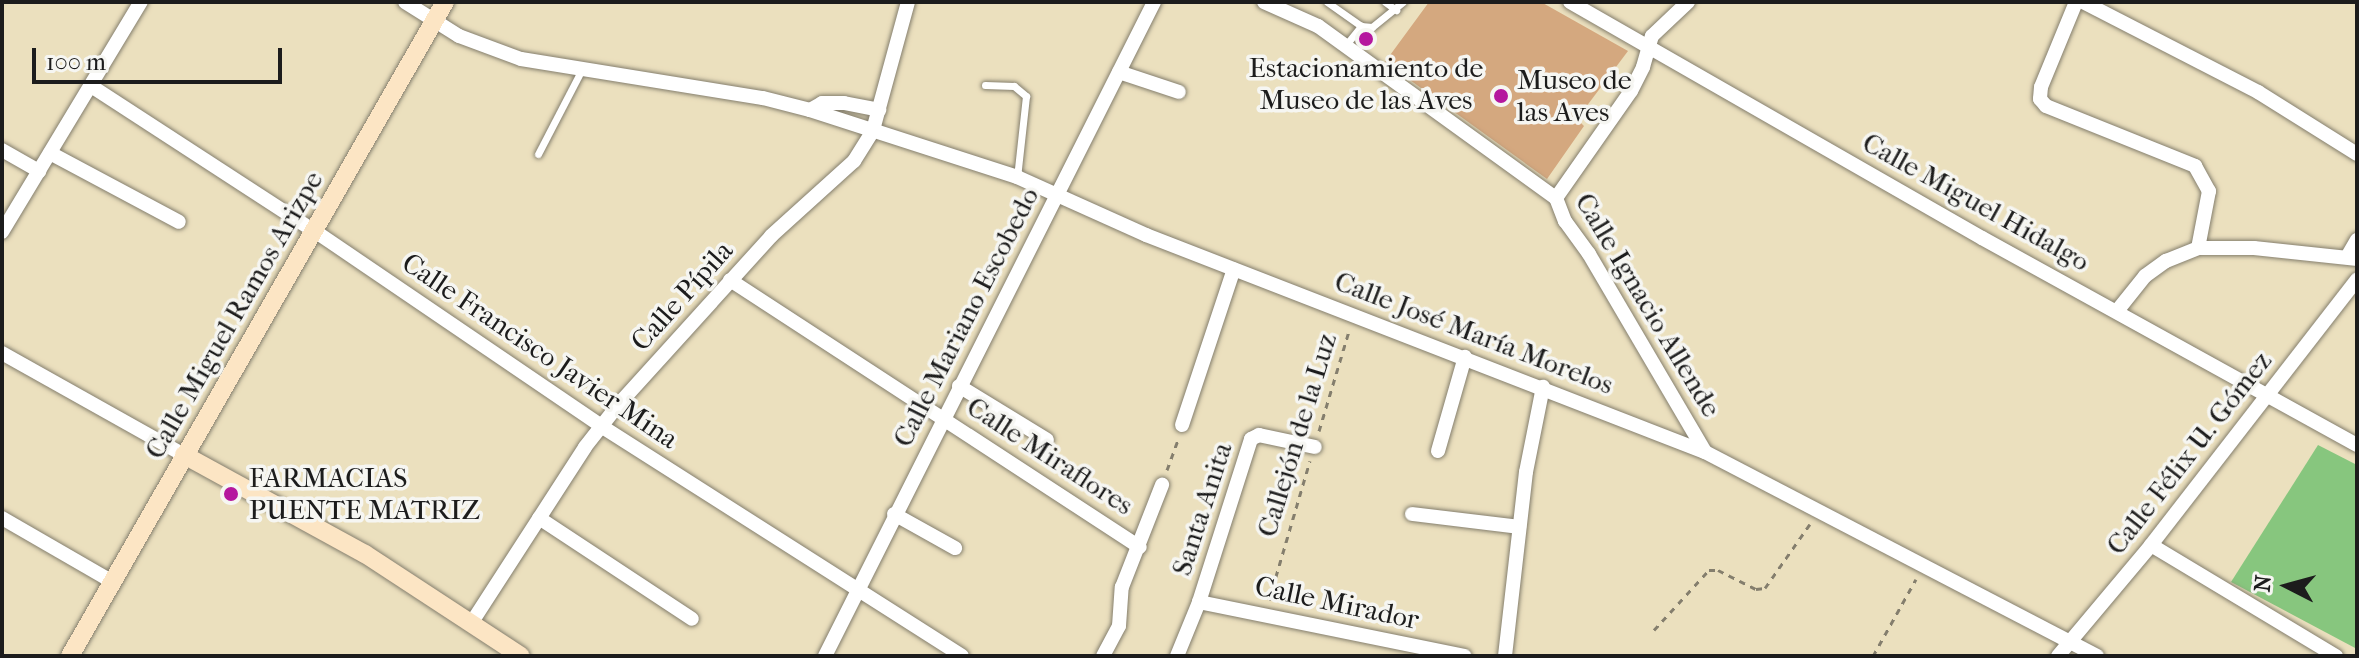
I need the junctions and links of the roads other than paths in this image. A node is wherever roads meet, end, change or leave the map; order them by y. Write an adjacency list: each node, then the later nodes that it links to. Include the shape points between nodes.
1 (141, 2): 22 (street)
2 (405, 2): 15 (street, Calle José María Morelos)
3 (445, 2): 15 (main road, Calle Miguel Ramos Arizpe)
4 (908, 2): 25 (street, Calle Pípila)
5 (1154, 2): 20 (street, Calle Mariano Escobedo)
6 (1264, 2): 18 (street, Calle Ignacio Allende, via 1300,16)
7 (1327, 2): 16 (lane)
8 (1385, 2): 14 (lane)
9 (1403, 2): 14 (lane)
10 (1570, 2): 17 (street, Calle Miguel Hidalgo)
11 (1688, 2): 17 (street, via 1658,27)
12 (2076, 2): 39 (street, via 2040,99 2046,106 2195,166 2209,191)
13 (2083, 2): 30 (street, via 2258,92)
14 (1396, 10): 16 (lane, via 1379,25)
15 (433, 22): 19 (street, Calle José María Morelos, via 510,56); 37 (main road, Calle Miguel Ramos Arizpe)
16 (1361, 26): 18 (lane)
17 (1648, 45): 34 (street, via 1631,91); 44 (street, Calle Miguel Hidalgo)
18 (1345, 46): 34 (street, Calle Ignacio Allende)
19 (581, 71): 24 (street, Calle José María Morelos); 29 (lane)
20 (1119, 72): 23 (street); 33 (street, Calle Mariano Escobedo)
21 (985, 85): 32 (lane, via 1014,86 1026,96)
22 (91, 86): 28 (street); 37 (street, Calle Francisco Javier Mina)
23 (1179, 92)
24 (810, 110): 25 (street, Calle José María Morelos, via 822,103); 26 (street, Calle José María Morelos)
25 (879, 110): 26 (street, Calle Pípila)
26 (873, 130): 32 (street, Calle José María Morelos); 43 (street, Calle Pípila, via 854,161)
27 (2, 150): 31 (street)
28 (50, 153): 31 (street); 35 (street)
29 (538, 154)
30 (2357, 154)
31 (39, 171): 36 (street)
32 (1017, 177): 33 (street, Calle José María Morelos)
33 (1059, 195): 41 (street, Calle José María Morelos); 47 (street, Calle Mariano Escobedo)
34 (1556, 198): 57 (street, Calle Ignacio Allende)
35 (179, 222)
36 (2, 232)
37 (316, 232): 52 (street, Calle Francisco Javier Mina); 58 (main road, Calle Miguel Ramos Arizpe)
38 (2357, 240): 40 (street)
39 (2198, 248): 40 (street); 44 (street, via 2145,276)
40 (2352, 258)
41 (1234, 269): 46 (street, Calle José María Morelos); 51 (street)
42 (2357, 279): 49 (street, Calle Félix U. Gómez)
43 (730, 280): 50 (street, Calle Miraflores); 52 (street, Calle Pípila)
44 (2117, 311): 49 (street, Calle Miguel Hidalgo)
45 (2, 353): 58 (street)
46 (1465, 357): 48 (street, Calle José María Morelos); 56 (street)
47 (959, 386): 50 (street, Calle Mariano Escobedo); 53 (street)
48 (1543, 387): 57 (street, Calle José María Morelos); 64 (street)
49 (2268, 398): 54 (street, Calle Miguel Hidalgo); 65 (street, Calle Félix U. Gómez)
50 (944, 417): 60 (street, Calle Mariano Escobedo); 66 (street, Calle Miraflores)
51 (1182, 425)
52 (601, 426): 63 (street, Calle Pípila); 69 (street, Calle Francisco Javier Mina)
53 (1047, 440)
54 (2357, 445)
55 (1315, 447): 70 (street, Santa Anita, via 1259,435 1251,439)
56 (1438, 451)
57 (1705, 452): 73 (street, Calle José María Morelos)
58 (184, 455): 68 (main road, Calle Miguel Ramos Arizpe); 72 (main road, via 365,554)
59 (1162, 485): 66 (street)
60 (894, 514): 67 (street); 69 (street, Calle Mariano Escobedo)
61 (1412, 514): 64 (street)
62 (2, 518): 68 (street)
63 (539, 518): 71 (street); 72 (street, Calle Pípila)
64 (1519, 527): 81 (street)
65 (2151, 545): 73 (street, Calle Félix U. Gómez); 84 (street)
66 (1140, 547): 78 (street, via 1122,587 1119,626)
67 (955, 548)
68 (113, 582): 74 (main road, Calle Miguel Ramos Arizpe)
69 (857, 590): 76 (street, Calle Mariano Escobedo); 77 (street, Calle Francisco Javier Mina)
70 (1199, 602): 79 (street, Santa Anita); 80 (street, Calle Mirador)
71 (692, 619)
72 (472, 622): 75 (main road)
73 (2069, 642): 82 (street, Calle Félix U. Gómez); 83 (street, Calle José María Morelos)
74 (70, 656)
75 (521, 656)
76 (825, 656)
77 (962, 656)
78 (1103, 656)
79 (1177, 656)
80 (1465, 656)
81 (1505, 656)
82 (2058, 656)
83 (2097, 656)
84 (2336, 656)

